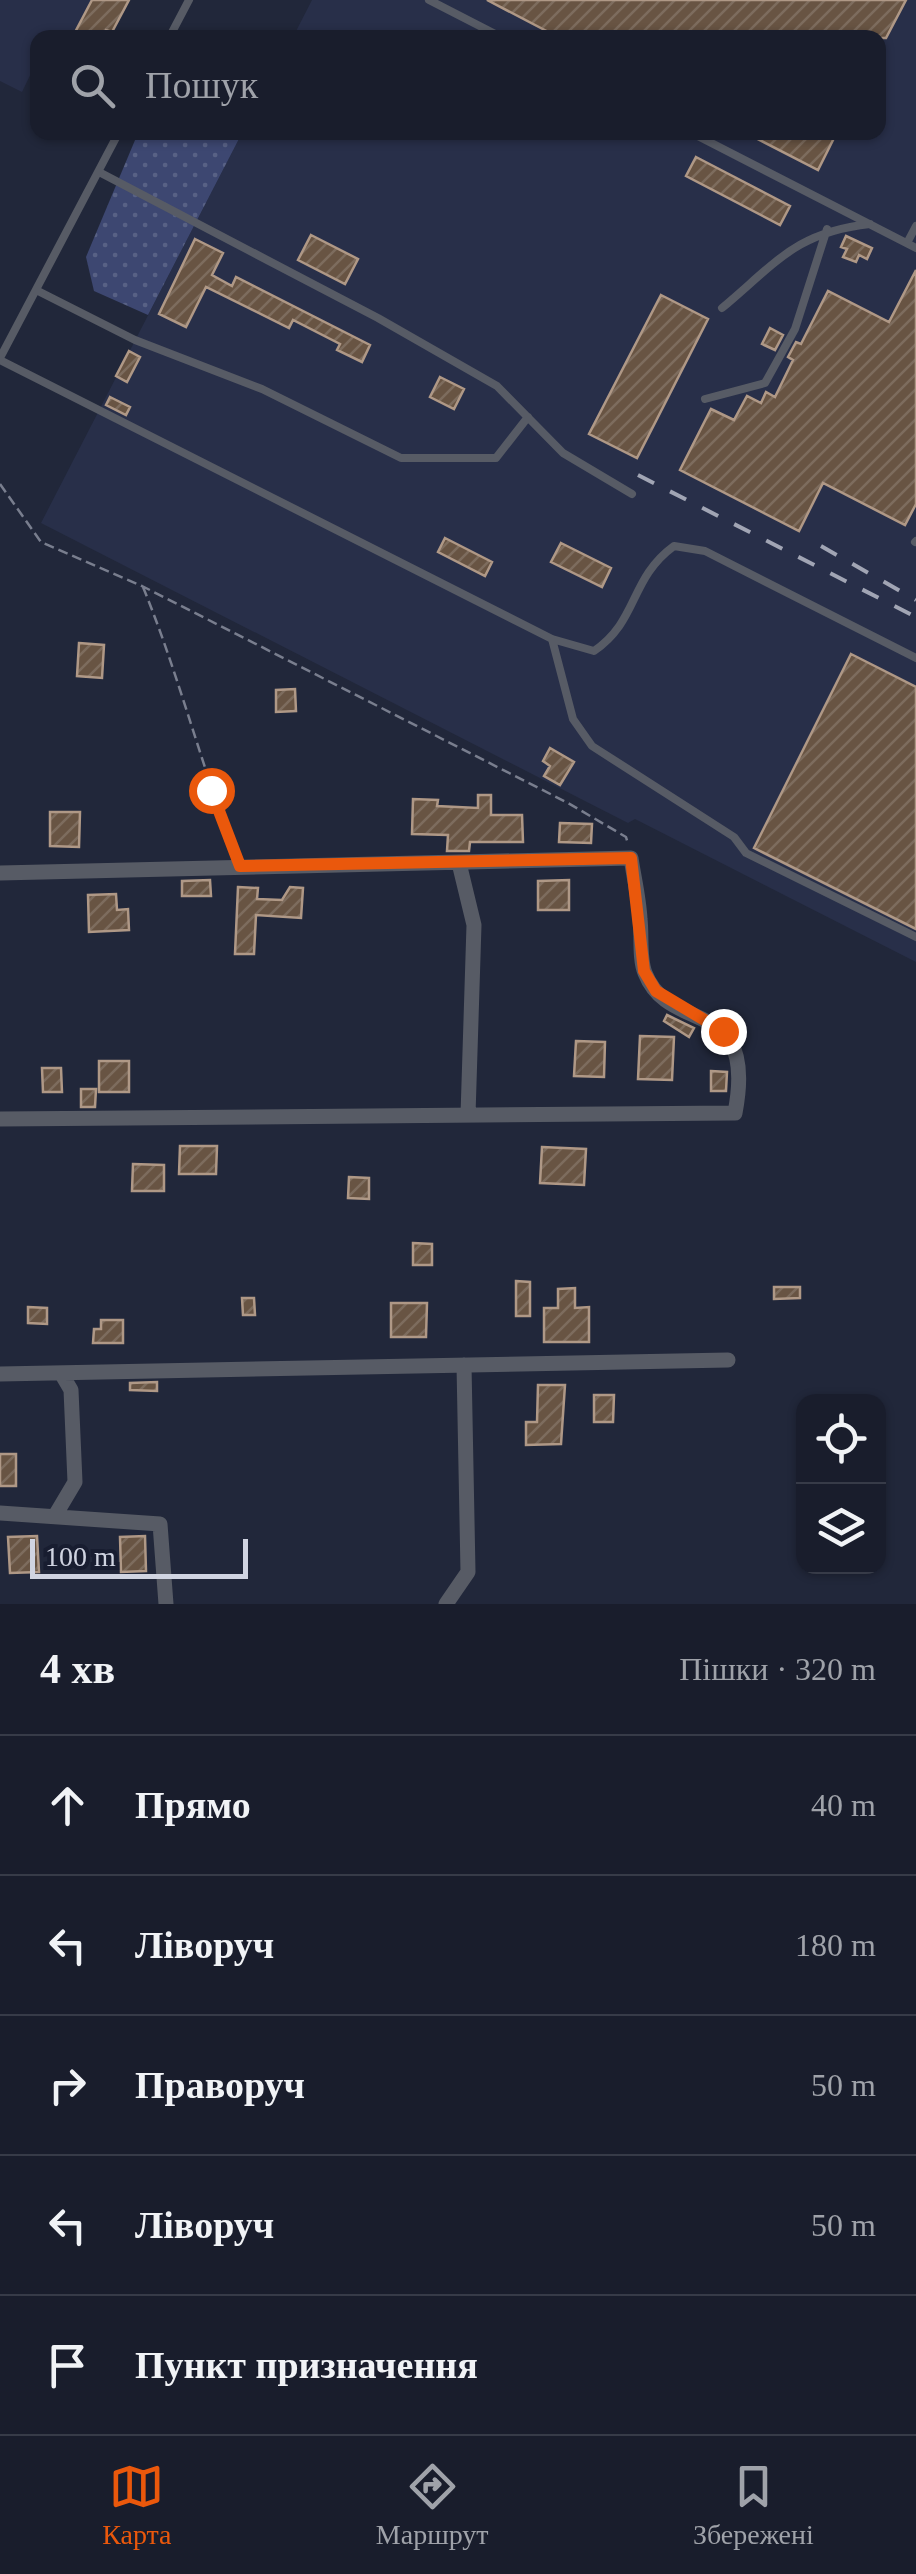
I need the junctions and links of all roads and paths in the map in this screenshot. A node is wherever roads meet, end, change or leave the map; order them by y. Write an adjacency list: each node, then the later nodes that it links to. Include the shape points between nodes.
1 (189, 0): 3 (lane)
2 (430, 0): 4 (lane)
3 (173, 30)
4 (488, 30)
5 (115, 140): 7 (lane)
6 (706, 140): 8 (lane)
7 (98, 172): 12 (lane); 16 (lane, via 378,318 497,386)
8 (870, 224): 10 (lane); 11 (lane)
9 (916, 226): 11 (lane)
10 (827, 229): 13 (lane, via 796,246); 15 (lane, via 794,330 764,382)
11 (912, 245)
12 (36, 290): 14 (lane); 16 (lane, via 401,458 496,458)
13 (722, 308)
14 (0, 359): 20 (lane)
15 (705, 399)
16 (528, 417): 18 (lane, via 563,453)
17 (0, 484): 19 (path, via 41,542)
18 (632, 494)
19 (142, 586): 22 (path, via 568,803 626,837); 24 (path, via 175,665)
20 (552, 639): 21 (lane, via 594,651 616,636 650,564 674,546 705,552); 26 (lane, via 573,720 592,746 734,837 746,854)
21 (916, 658)
22 (631, 858): 23 (street); 27 (street, via 644,971 656,991 723,1031 736,1050 735,1113)
23 (459, 863): 24 (street); 27 (street, via 474,925)
24 (240, 866): 25 (street)
25 (0, 872)
26 (916, 937)
27 (468, 1116): 28 (street)
28 (0, 1119)
29 (728, 1360): 30 (street)
30 (464, 1365): 31 (street); 36 (street, via 468,1572)
31 (61, 1373): 32 (street); 34 (street, via 70,1390 75,1482)
32 (0, 1374)
33 (0, 1513): 34 (street)
34 (56, 1514): 35 (street, via 160,1524)
35 (166, 1604)
36 (446, 1604)

